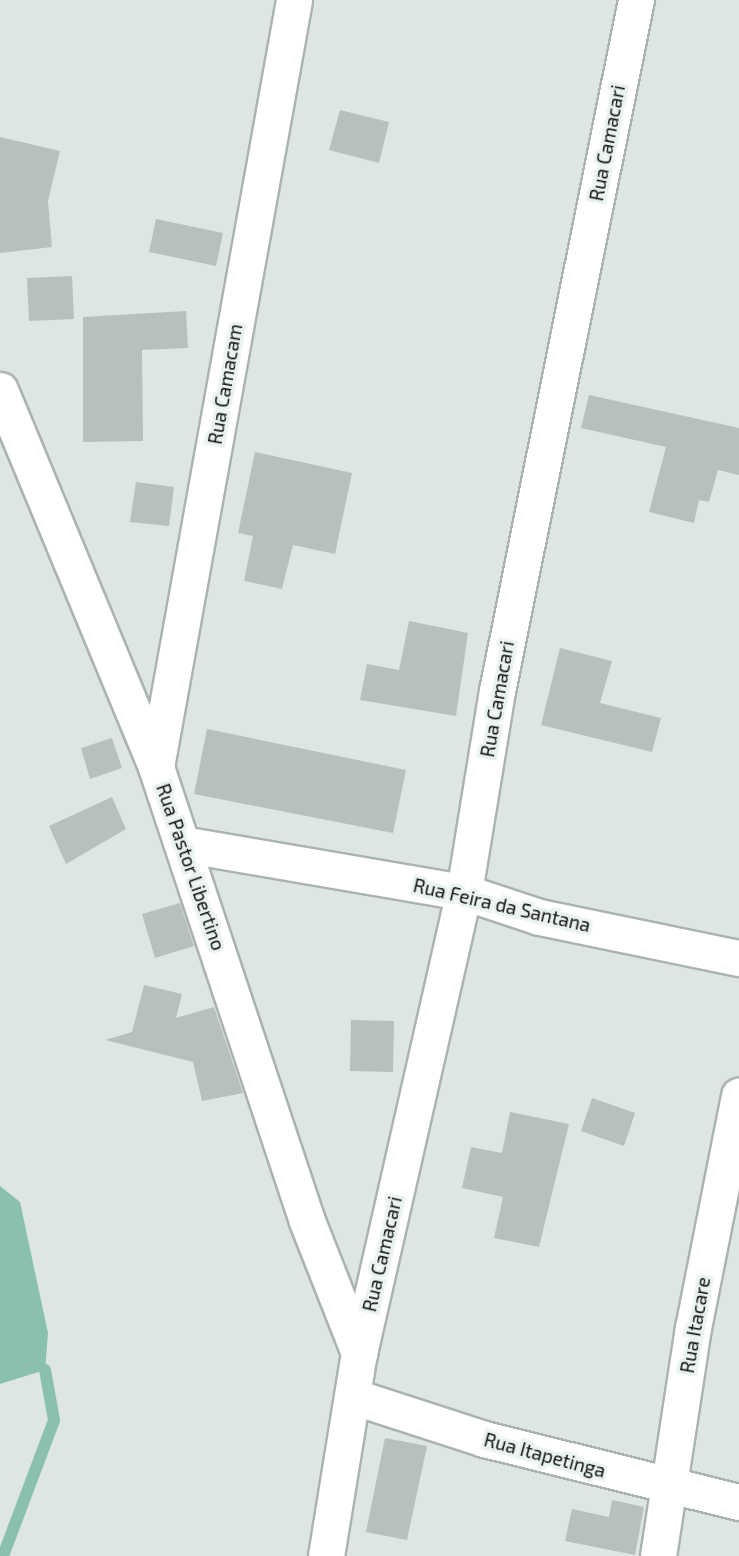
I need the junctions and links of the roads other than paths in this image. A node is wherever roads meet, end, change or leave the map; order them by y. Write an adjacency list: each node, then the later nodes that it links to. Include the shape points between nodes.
1 (294, 0): 4 (street, Rua Camacam)
2 (636, 0): 6 (street, Rua Camacari, via 497,691)
3 (0, 390): 4 (street, Rua Pastor Libertino)
4 (156, 767): 5 (street, Rua Pastor Libertino)
5 (182, 844): 6 (street, Rua Feira da Santana); 9 (street, Rua Pastor Libertino, via 307,1221)
6 (464, 892): 7 (street, Rua Feira da Santana, via 539,917); 9 (street, Rua Camacari)
7 (739, 958)
8 (739, 1095): 11 (street, Rua Itacare, via 693,1328)
9 (359, 1353): 10 (street, Rua Camacari)
10 (355, 1397): 11 (street, Rua Itapetinga); 13 (street)
11 (671, 1489): 12 (street, Rua Itapetinga); 14 (street, Rua Itacare)
12 (739, 1502)
13 (326, 1556)
14 (658, 1556)

